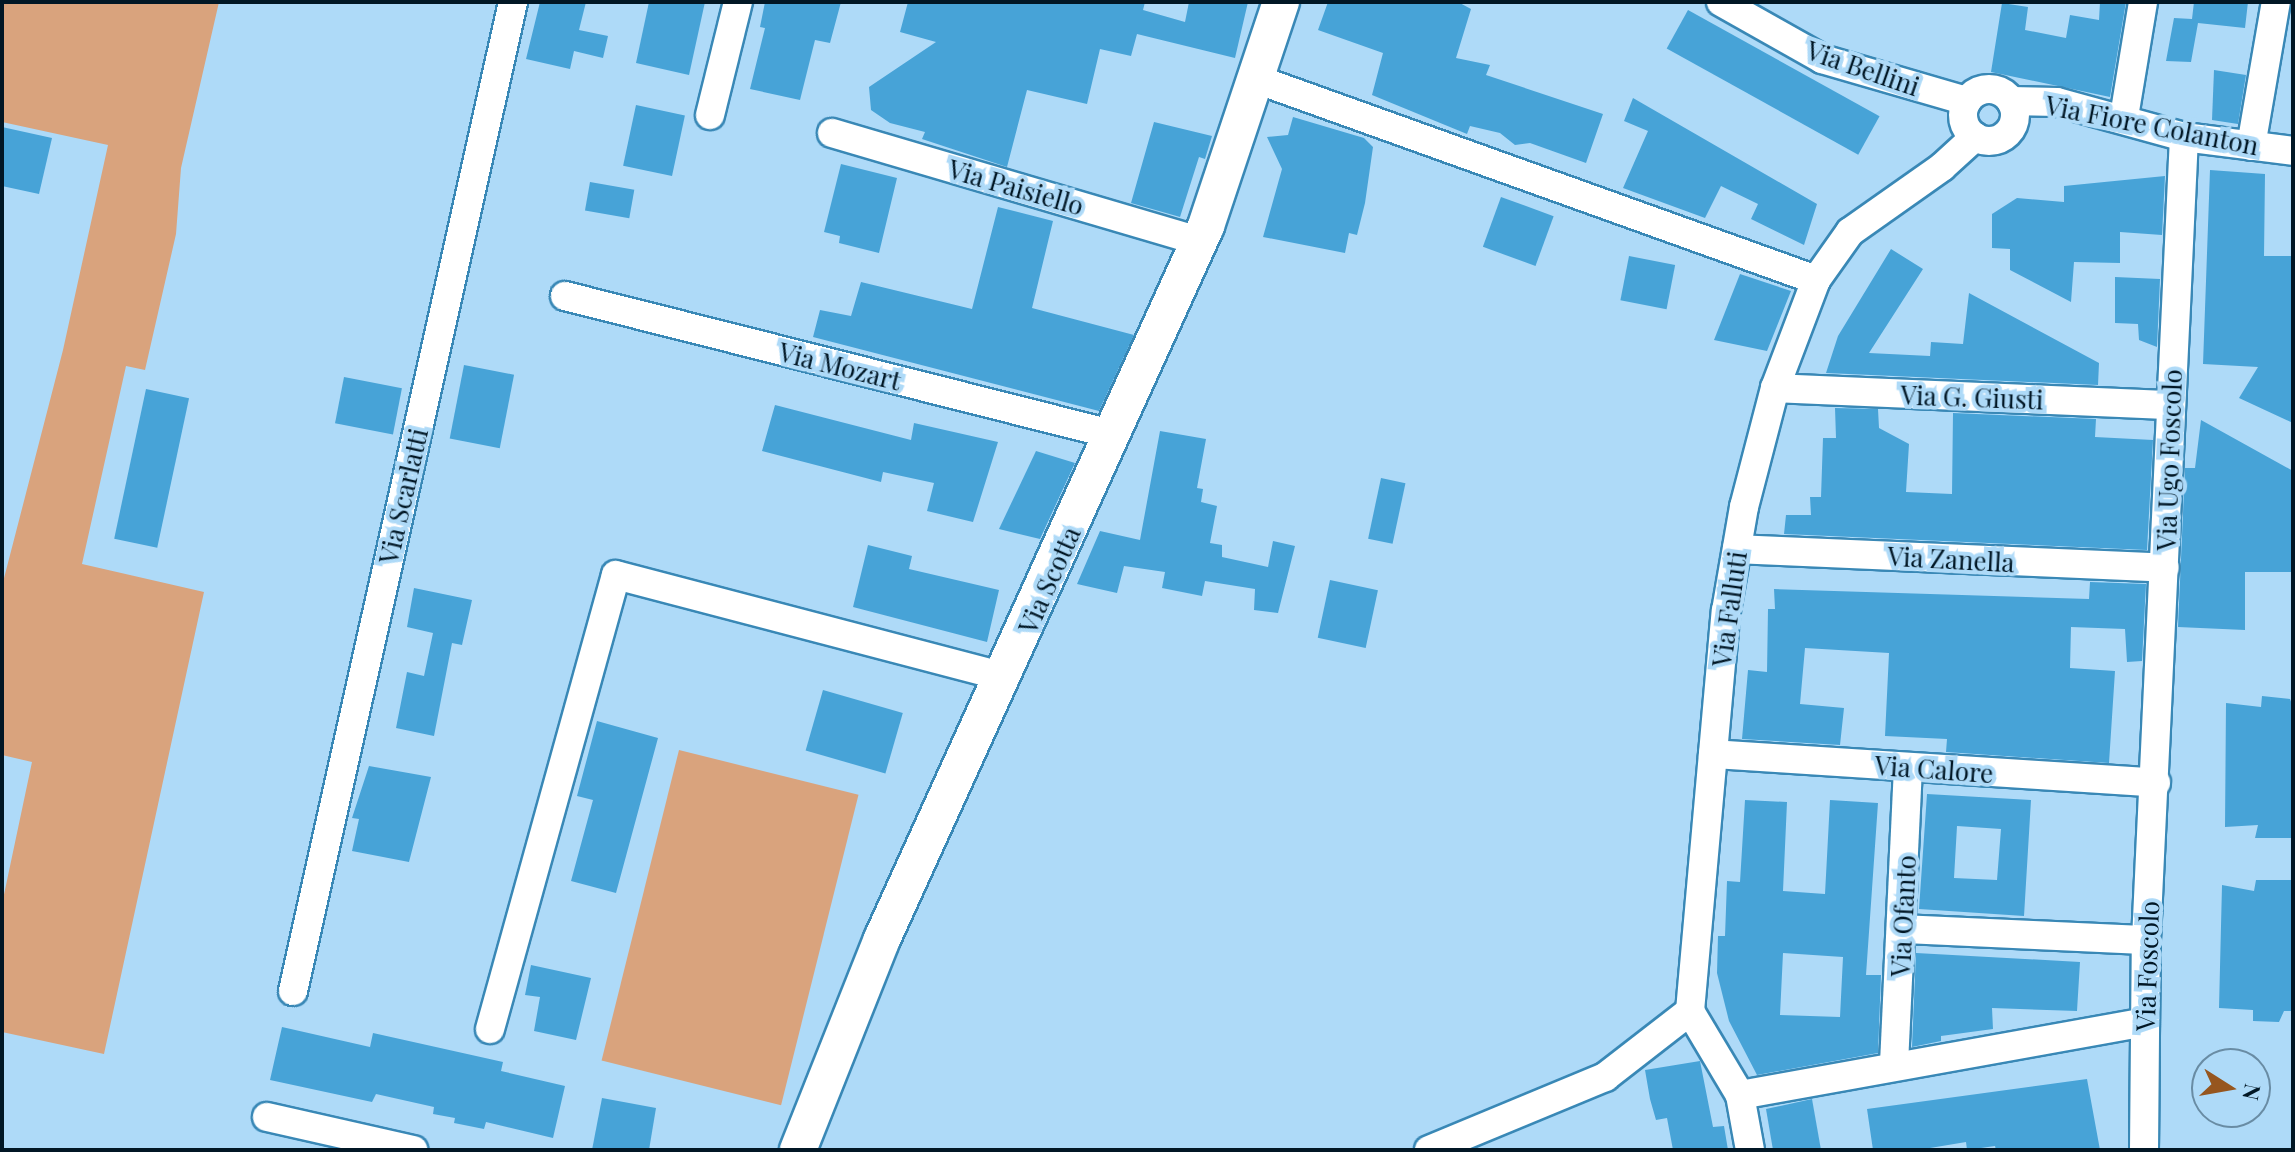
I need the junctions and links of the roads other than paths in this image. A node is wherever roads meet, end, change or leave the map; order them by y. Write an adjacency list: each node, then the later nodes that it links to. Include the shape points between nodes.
1 (513, 2): 31 (street, Via Scarlatti)
2 (738, 2): 10 (street)
3 (1281, 2): 7 (street, Via Scotta)
4 (1721, 2): 8 (street, Via Bellini, via 1822,59)
5 (2143, 2): 11 (street)
6 (2276, 2): 15 (street)
7 (1256, 79): 17 (street, Via Scotta); 18 (street)
8 (1967, 101): 9 (street, via 1990,89); 13 (street, via 1965,125)
9 (2011, 101): 11 (street, Via Fiore Colanton, via 2057,102); 13 (street, via 2015,118 2008,134 1992,141)
10 (710, 115)
11 (2124, 117): 14 (street, Via Fiore Colanton)
12 (832, 133): 17 (street, Via Paisiello)
13 (1975, 137): 18 (street, Via Falluti, via 1850,232)
14 (2184, 137): 15 (street, Via Fiore Colanton); 21 (street, Via Ugo Foscolo)
15 (2251, 146): 16 (street, Via Fiore Colanton)
16 (2293, 151)
17 (1200, 241): 22 (street, Via Scotta)
18 (1816, 280): 20 (street, Via Falluti)
19 (565, 296): 22 (street, Via Mozart)
20 (1775, 388): 21 (street, Via G. Giusti); 23 (street, Via Falluti)
21 (2170, 405): 24 (street, Via Ugo Foscolo)
22 (1115, 435): 25 (street, Via Scotta)
23 (1737, 549): 24 (street, Via Zanella); 26 (street, Via Falluti)
24 (2165, 568): 28 (street, Via Ugo Foscolo)
25 (1005, 677): 34 (street, via 616,575); 40 (street, Via Scotta, via 882,939)
26 (1713, 754): 27 (street, Via Calore); 32 (street, Via Falluti)
27 (1908, 768): 28 (street, Via Calore); 29 (street, Via Ofanto)
28 (2156, 783): 30 (street, Via Foscolo)
29 (1903, 929): 30 (street); 35 (street, Via Ofanto)
30 (2146, 940): 33 (street, Via Foscolo)
31 (293, 991)
32 (1690, 1011): 36 (street); 38 (street, via 1605,1077)
33 (2144, 1022): 35 (street); 42 (street, Via Foscolo)
34 (490, 1029)
35 (1894, 1064): 36 (street)
36 (1740, 1095): 41 (street)
37 (267, 1117): 39 (street)
38 (1438, 1149)
39 (413, 1150)
40 (798, 1150)
41 (1750, 1150)
42 (2144, 1150)

